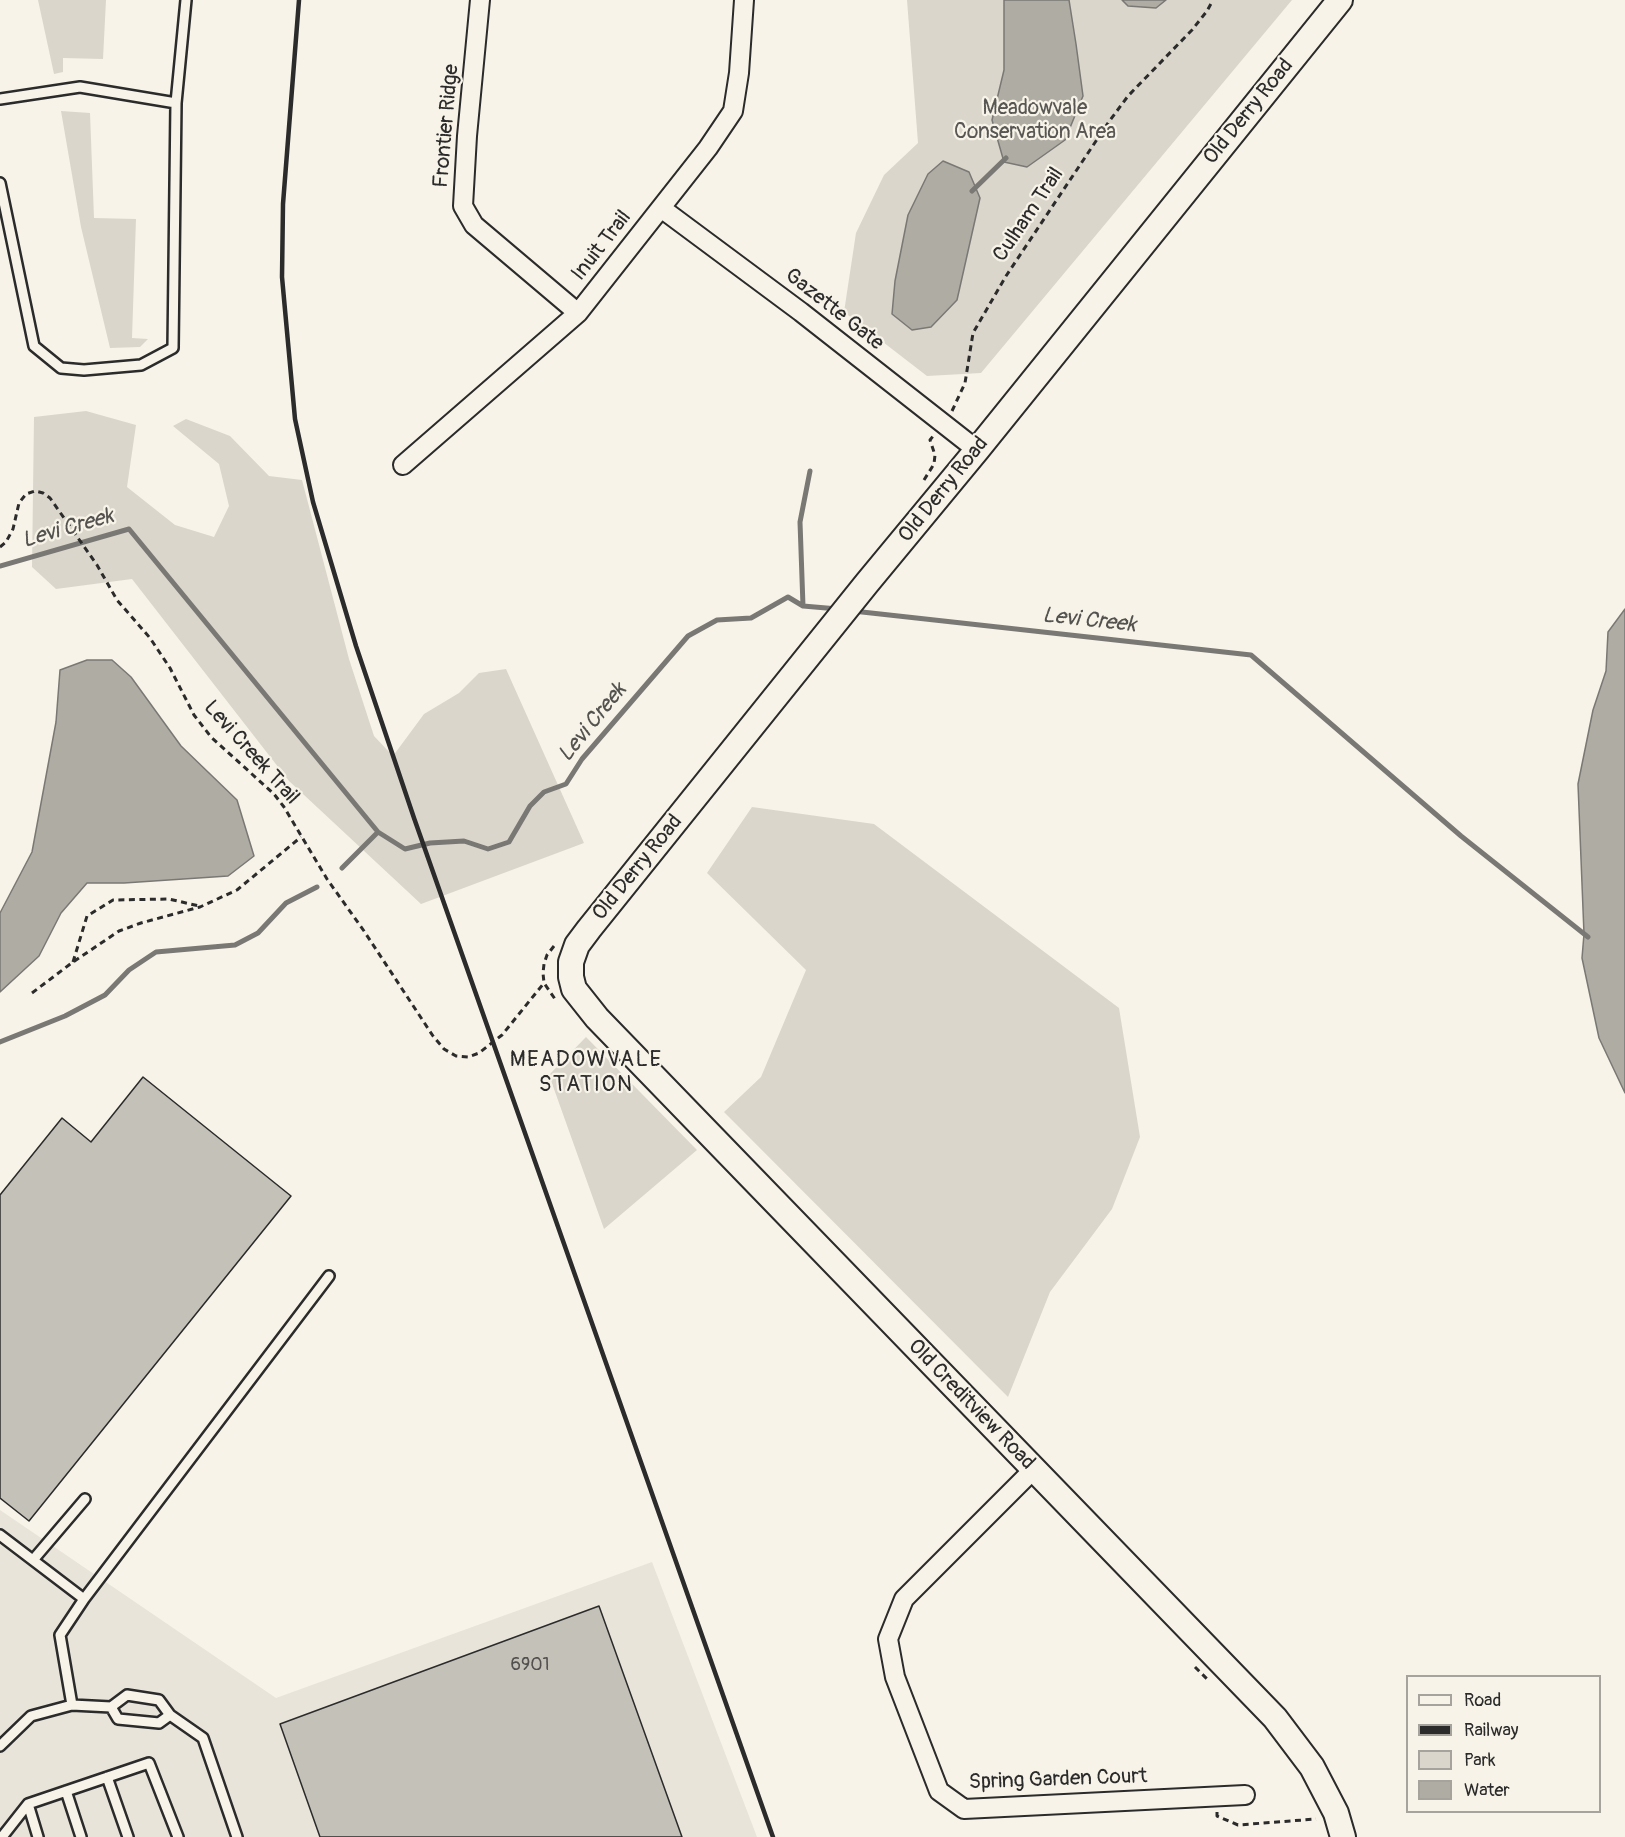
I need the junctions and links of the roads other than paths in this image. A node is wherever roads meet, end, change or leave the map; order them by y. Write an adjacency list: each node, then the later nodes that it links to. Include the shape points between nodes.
1 (186, 0): 6 (lane)
2 (480, 0): 9 (street, Frontier Ridge, via 463,206 474,225)
3 (744, 0): 8 (street, Inuit Trail, via 733,111)
4 (1340, 0): 10 (street, Old Derry Road)
5 (0, 99): 6 (lane, via 80,87)
6 (176, 103): 7 (lane, via 173,348 141,365 61,368 34,346)
7 (0, 183)
8 (661, 208): 9 (street, Inuit Trail); 10 (street, Gazette Gate)
9 (578, 313): 11 (street, Inuit Trail)
10 (977, 450): 12 (street, Old Derry Road, via 577,945 571,962)
11 (403, 465)
12 (574, 989): 14 (street, Old Creditview Road, via 584,1004)
13 (329, 1276): 18 (lane)
14 (1033, 1470): 25 (street, Spring Garden Court, via 904,1599 888,1639 895,1677 939,1791 964,1809); 33 (street, Old Creditview Road, via 1275,1718 1312,1767 1336,1813)
15 (85, 1499): 17 (lane)
16 (0, 1535): 17 (lane)
17 (33, 1560): 18 (lane)
18 (84, 1599): 19 (lane, via 60,1635)
19 (72, 1705): 20 (lane); 22 (lane, via 31,1716)
20 (111, 1707): 21 (lane, via 118,1719 159,1723); 21 (lane, via 127,1695 159,1700)
21 (170, 1715): 32 (lane, via 203,1738)
22 (0, 1746)
23 (107, 1777): 24 (lane); 30 (lane); 31 (lane, via 149,1763)
24 (66, 1791): 26 (lane); 29 (lane)
25 (1245, 1795)
26 (28, 1804): 27 (lane); 28 (lane)
27 (2, 1837)
28 (38, 1837)
29 (81, 1837)
30 (128, 1837)
31 (178, 1837)
32 (237, 1837)
33 (1343, 1837)

